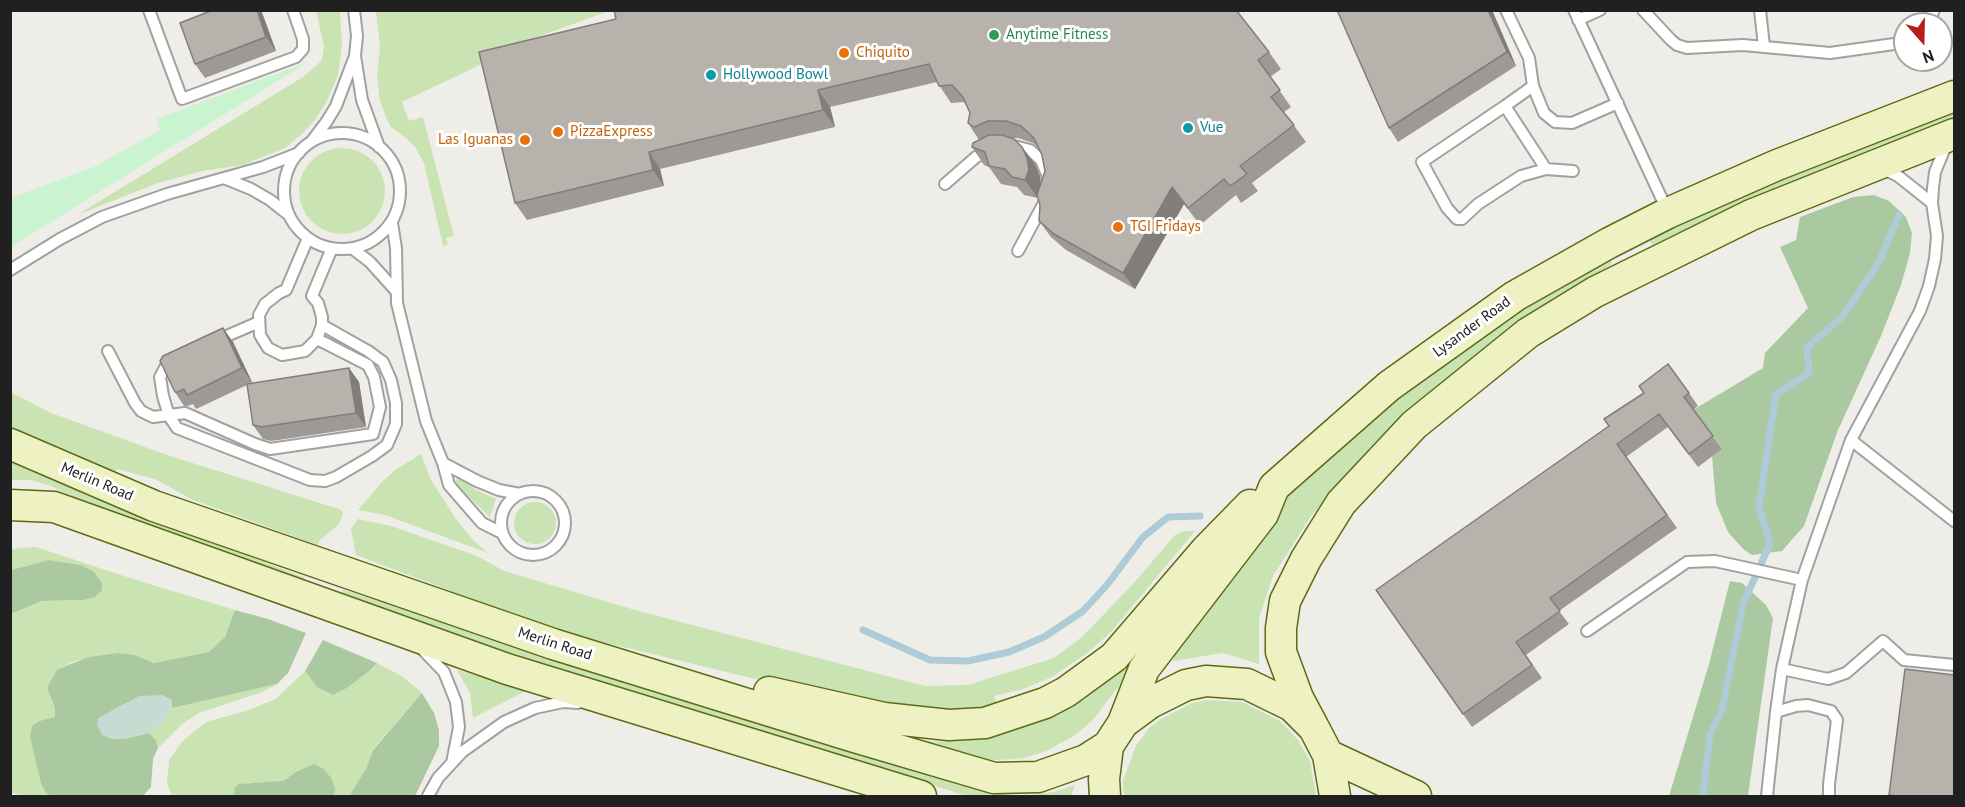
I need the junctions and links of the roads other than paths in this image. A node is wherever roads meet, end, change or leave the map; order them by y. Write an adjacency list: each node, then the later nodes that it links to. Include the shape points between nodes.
1 (149, 10): 2 (lane, via 182,99 296,57 303,49 303,39)
2 (293, 10)
3 (354, 10): 11 (lane)
4 (1506, 10): 12 (lane, via 1529,58)
5 (1600, 10): 8 (lane)
6 (1643, 10): 10 (lane, via 1677,45 1687,48)
7 (1760, 10): 10 (lane)
8 (1576, 15): 14 (lane)
9 (1893, 44): 10 (lane, via 1830,53)
10 (1764, 46)
11 (355, 56): 17 (lane, via 336,106); 18 (lane, via 365,112)
12 (1533, 87): 14 (lane, via 1544,113 1555,122 1572,123); 15 (lane)
13 (1954, 96): 26 (street, Lysander Road, via 1777,165)
14 (1618, 103): 26 (lane)
15 (1505, 106): 21 (lane); 21 (lane, via 1422,162 1447,208 1462,219 1521,176)
16 (1953, 134): 20 (street); 25 (lane, via 1935,172)
17 (310, 143): 18 (lane, via 342,133 356,135); 19 (lane)
18 (379, 147): 28 (lane, via 396,170 400,187 399,206)
19 (299, 153): 23 (lane); 27 (lane, via 285,184)
20 (1875, 165): 25 (lane, via 1898,176); 60 (street, via 1751,215 1596,292 1528,333 1413,425 1341,502 1285,601 1281,652)
21 (1546, 169): 22 (lane)
22 (1573, 171)
23 (224, 178): 27 (lane, via 251,189); 33 (lane, via 102,217)
24 (945, 184): 32 (lane, via 976,156 1000,145 1030,150 1041,160 1048,189)
25 (1932, 203): 42 (lane, via 1936,236 1929,286 1920,311)
26 (1668, 213): 45 (street, Lysander Road, via 1515,296 1389,386)
27 (290, 215): 29 (lane)
28 (392, 223): 31 (lane, via 368,244); 34 (lane)
29 (308, 238): 30 (lane); 35 (lane, via 286,290 265,304)
30 (332, 248): 31 (lane); 36 (lane, via 312,296 321,310)
31 (353, 249): 34 (lane)
32 (1018, 251)
33 (10, 270)
34 (396, 291): 44 (lane, via 426,421)
35 (259, 322): 37 (lane, via 260,335 268,348 282,356 305,351); 38 (lane)
36 (322, 325): 37 (lane); 41 (lane, via 383,362 391,380 396,424 387,445 372,456 336,477 310,480 177,428)
37 (317, 339): 41 (lane, via 368,365 380,407 373,434 270,449 185,413)
38 (206, 345)
39 (108, 351): 41 (lane, via 141,411 153,417)
40 (186, 355): 41 (lane, via 167,364 160,377)
41 (169, 416)
42 (1851, 440): 48 (lane); 50 (lane)
43 (10, 444): 53 (street, Merlin Road, via 154,506)
44 (443, 463): 46 (lane, via 477,481); 49 (lane, via 449,485 482,523)
45 (1274, 487): 53 (street, via 1243,510 1114,657 1045,703 985,723 949,725 884,718); 61 (street, Lysander Road, via 1263,514 1144,669)
46 (520, 494): 49 (lane, via 506,506); 49 (lane, via 537,491 556,500 566,518 563,538 548,552 529,556 513,549)
47 (10, 505): 51 (street, via 54,507)
48 (1954, 521)
49 (502, 533)
50 (1802, 580): 52 (lane, via 1715,561 1688,562); 56 (lane)
51 (398, 630): 58 (street); 63 (lane, via 444,672 458,713)
52 (1587, 631)
53 (553, 644): 61 (street, Merlin Road, via 994,778 1038,777 1086,760)
54 (1904, 660): 55 (lane); 56 (lane, via 1883,642 1846,673 1828,679); 57 (lane)
55 (1954, 665)
56 (1782, 669): 59 (lane)
57 (1916, 675)
58 (620, 704): 63 (lane, via 563,702 535,708 495,728); 65 (street)
59 (1776, 712): 69 (lane); 70 (lane, via 1808,705 1831,711 1837,720)
60 (1314, 728): 61 (street, Merlin Road, via 1292,706 1247,684 1206,681 1186,685 1150,703); 62 (street)
61 (1116, 734): 66 (street, Lysander Road, via 1104,778)
62 (1328, 755): 67 (street); 68 (street)
63 (452, 763): 64 (lane)
64 (428, 796)
65 (921, 796)
66 (1105, 796)
67 (1335, 796)
68 (1416, 796)
69 (1767, 796)
70 (1829, 796)

